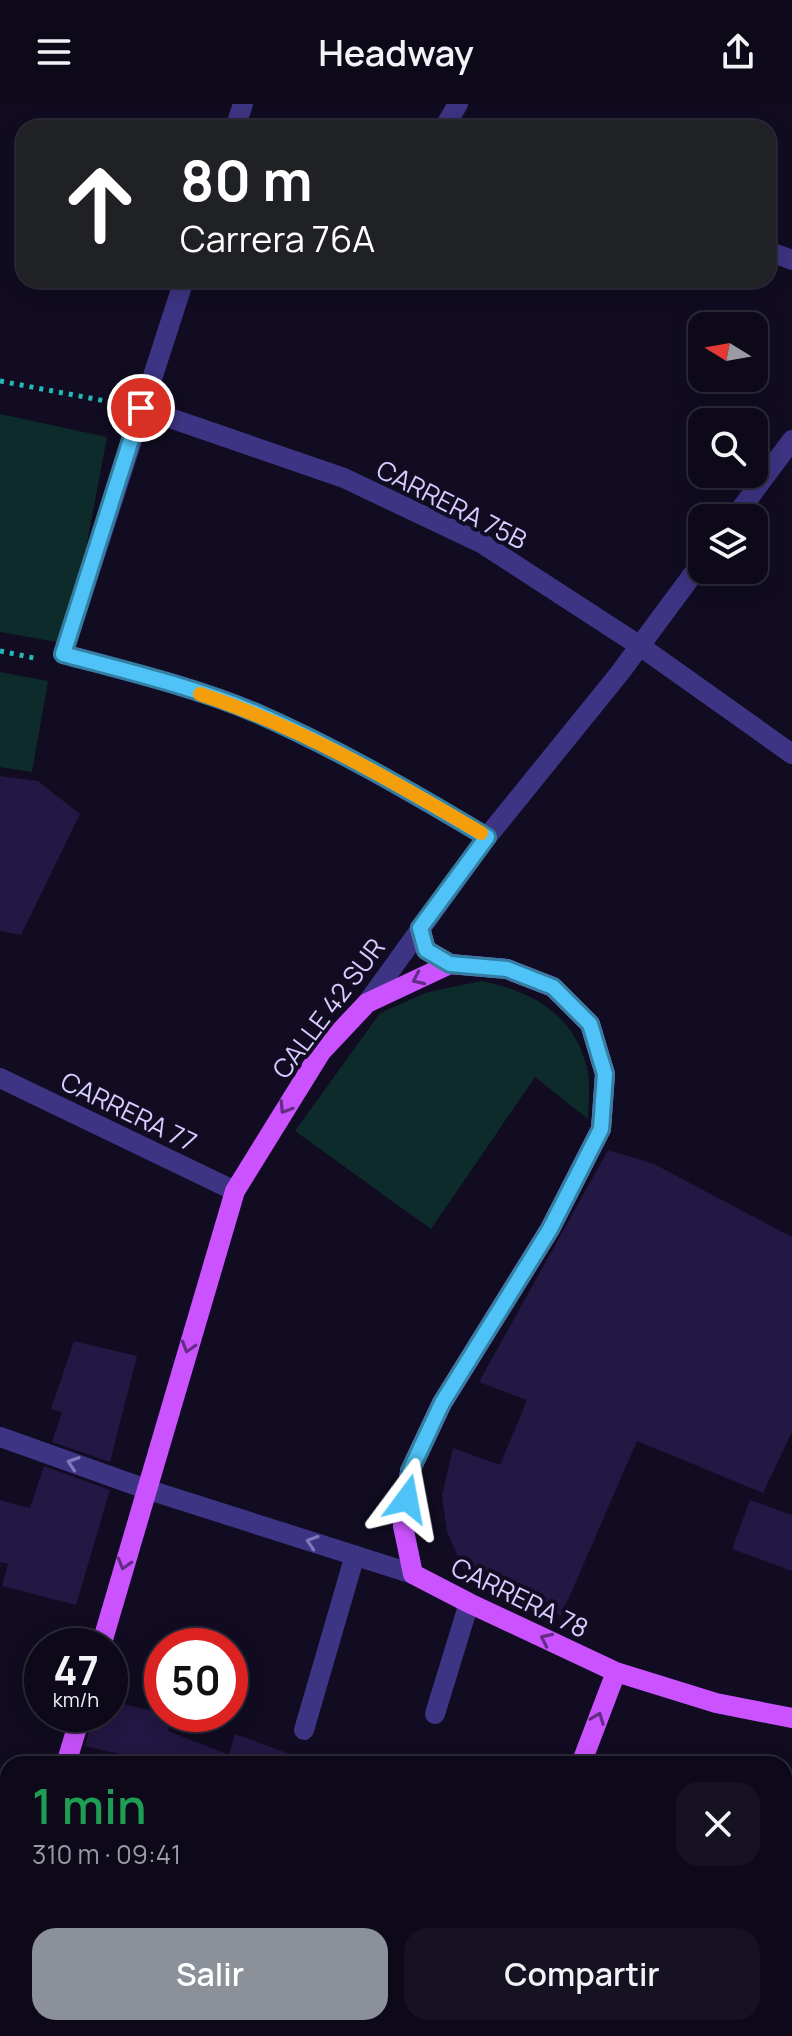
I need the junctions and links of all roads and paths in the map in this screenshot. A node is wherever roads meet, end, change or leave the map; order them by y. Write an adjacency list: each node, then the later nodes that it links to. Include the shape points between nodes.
1 (181, 288): 3 (street)
2 (0, 381): 3 (path)
3 (141, 408): 7 (street, CARRERA 75B, via 344,478 469,537); 9 (street, via 63,654 254,712 369,768)
4 (792, 440): 5 (street)
5 (744, 504)
6 (688, 581): 7 (street, CALLE 42 SUR)
7 (640, 646): 8 (street, CARRERA 75B); 9 (street, CALLE 42 SUR)
8 (792, 754)
9 (487, 837): 10 (street, CALLE 42 SUR)
10 (420, 928): 11 (main road, via 426,950); 12 (street, CALLE 42 SUR)
11 (450, 964): 12 (main road, one-way to 12); 18 (main road, via 507,969 553,987 590,1024 605,1074 601,1129 550,1229 442,1403 410,1471 403,1526)
12 (367, 1003): 14 (main road, CALLE 42 SUR, one-way to 14, via 321,1052)
13 (0, 1078): 14 (street, CARRERA 77)
14 (235, 1191): 16 (main road, CALLE 42 SUR, one-way to 16)
15 (0, 1437): 16 (street, CARRERA 78, one-way to 15)
16 (146, 1489): 17 (street, CARRERA 78, one-way to 16); 20 (main road, CALLE 42 SUR, one-way to 20)
17 (355, 1555): 18 (street, CARRERA 78); 24 (street)
18 (413, 1574): 19 (main road, CARRERA 78)
19 (469, 1603): 21 (main road, CARRERA 78, one-way to 19); 22 (street)
20 (106, 1628)
21 (616, 1672): 23 (main road, CARRERA 78, via 716,1703); 27 (main road, one-way to 21)
22 (435, 1714)
23 (792, 1718)
24 (304, 1730)
25 (76, 1732): 26 (main road)
26 (68, 1756)
27 (584, 1756)

